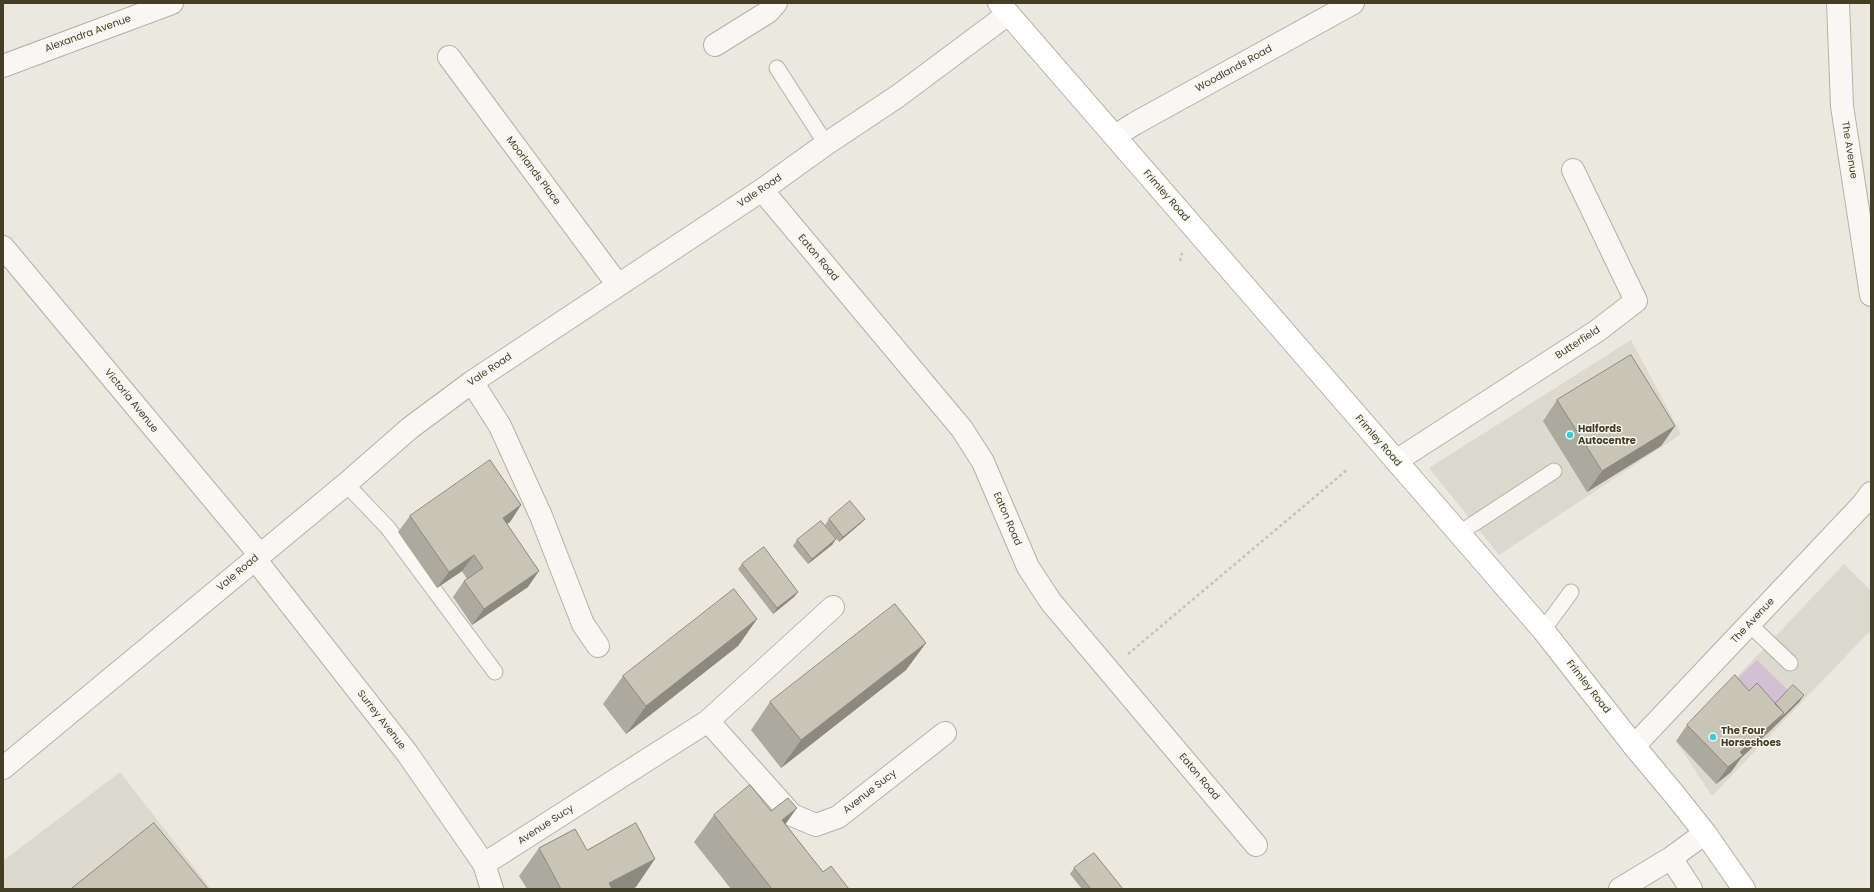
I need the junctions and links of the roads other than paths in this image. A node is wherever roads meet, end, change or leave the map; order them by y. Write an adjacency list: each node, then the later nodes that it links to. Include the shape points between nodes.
1 (172, 3): 8 (street, Alexandra Avenue)
2 (776, 3): 6 (street, via 768,12)
3 (1353, 3): 10 (street, Woodlands Road)
4 (1838, 3): 16 (street, The Avenue, via 1842,106)
5 (1004, 8): 10 (main road, Frimley Road); 11 (street, Vale Road, via 904,91)
6 (716, 45)
7 (448, 57): 15 (street, Moorlands Place)
8 (3, 66)
9 (777, 68): 11 (lane)
10 (1115, 136): 18 (main road, Frimley Road)
11 (826, 144): 13 (street, Vale Road)
12 (1573, 170): 18 (street, Butterfield, via 1636,301 1597,331)
13 (762, 190): 15 (street, Vale Road); 36 (street, Eaton Road, via 962,429 982,462 1028,567 1051,602)
14 (3, 247): 23 (street, Victoria Avenue)
15 (618, 285): 17 (street, Vale Road)
16 (1871, 295)
17 (472, 382): 20 (street, Vale Road, via 410,428); 28 (street, via 500,426 541,516 583,624)
18 (1396, 461): 22 (main road, Frimley Road)
19 (1554, 470): 22 (lane)
20 (346, 484): 23 (street, Vale Road); 30 (lane, via 388,528)
21 (1871, 493): 26 (street, The Avenue)
22 (1458, 534): 27 (main road, Frimley Road)
23 (258, 557): 34 (street, Vale Road); 38 (street, Surrey Avenue, via 407,753)
24 (1572, 592): 27 (lane)
25 (833, 607): 31 (street, Avenue Sucy)
26 (1750, 625): 29 (lane); 33 (street, The Avenue)
27 (1543, 630): 33 (main road, Frimley Road)
28 (598, 646)
29 (1790, 663)
30 (495, 672)
31 (708, 721): 32 (street, Avenue Sucy, via 792,815 816,825 838,817); 38 (street, Avenue Sucy)
32 (945, 733)
33 (1634, 746): 35 (main road, Frimley Road)
34 (3, 768)
35 (1705, 833): 37 (street); 42 (main road, Frimley Road)
36 (1256, 845)
37 (1671, 858): 40 (street); 41 (street)
38 (484, 864): 39 (street, Surrey Avenue)
39 (492, 889)
40 (1620, 889)
41 (1691, 889)
42 (1744, 889)

